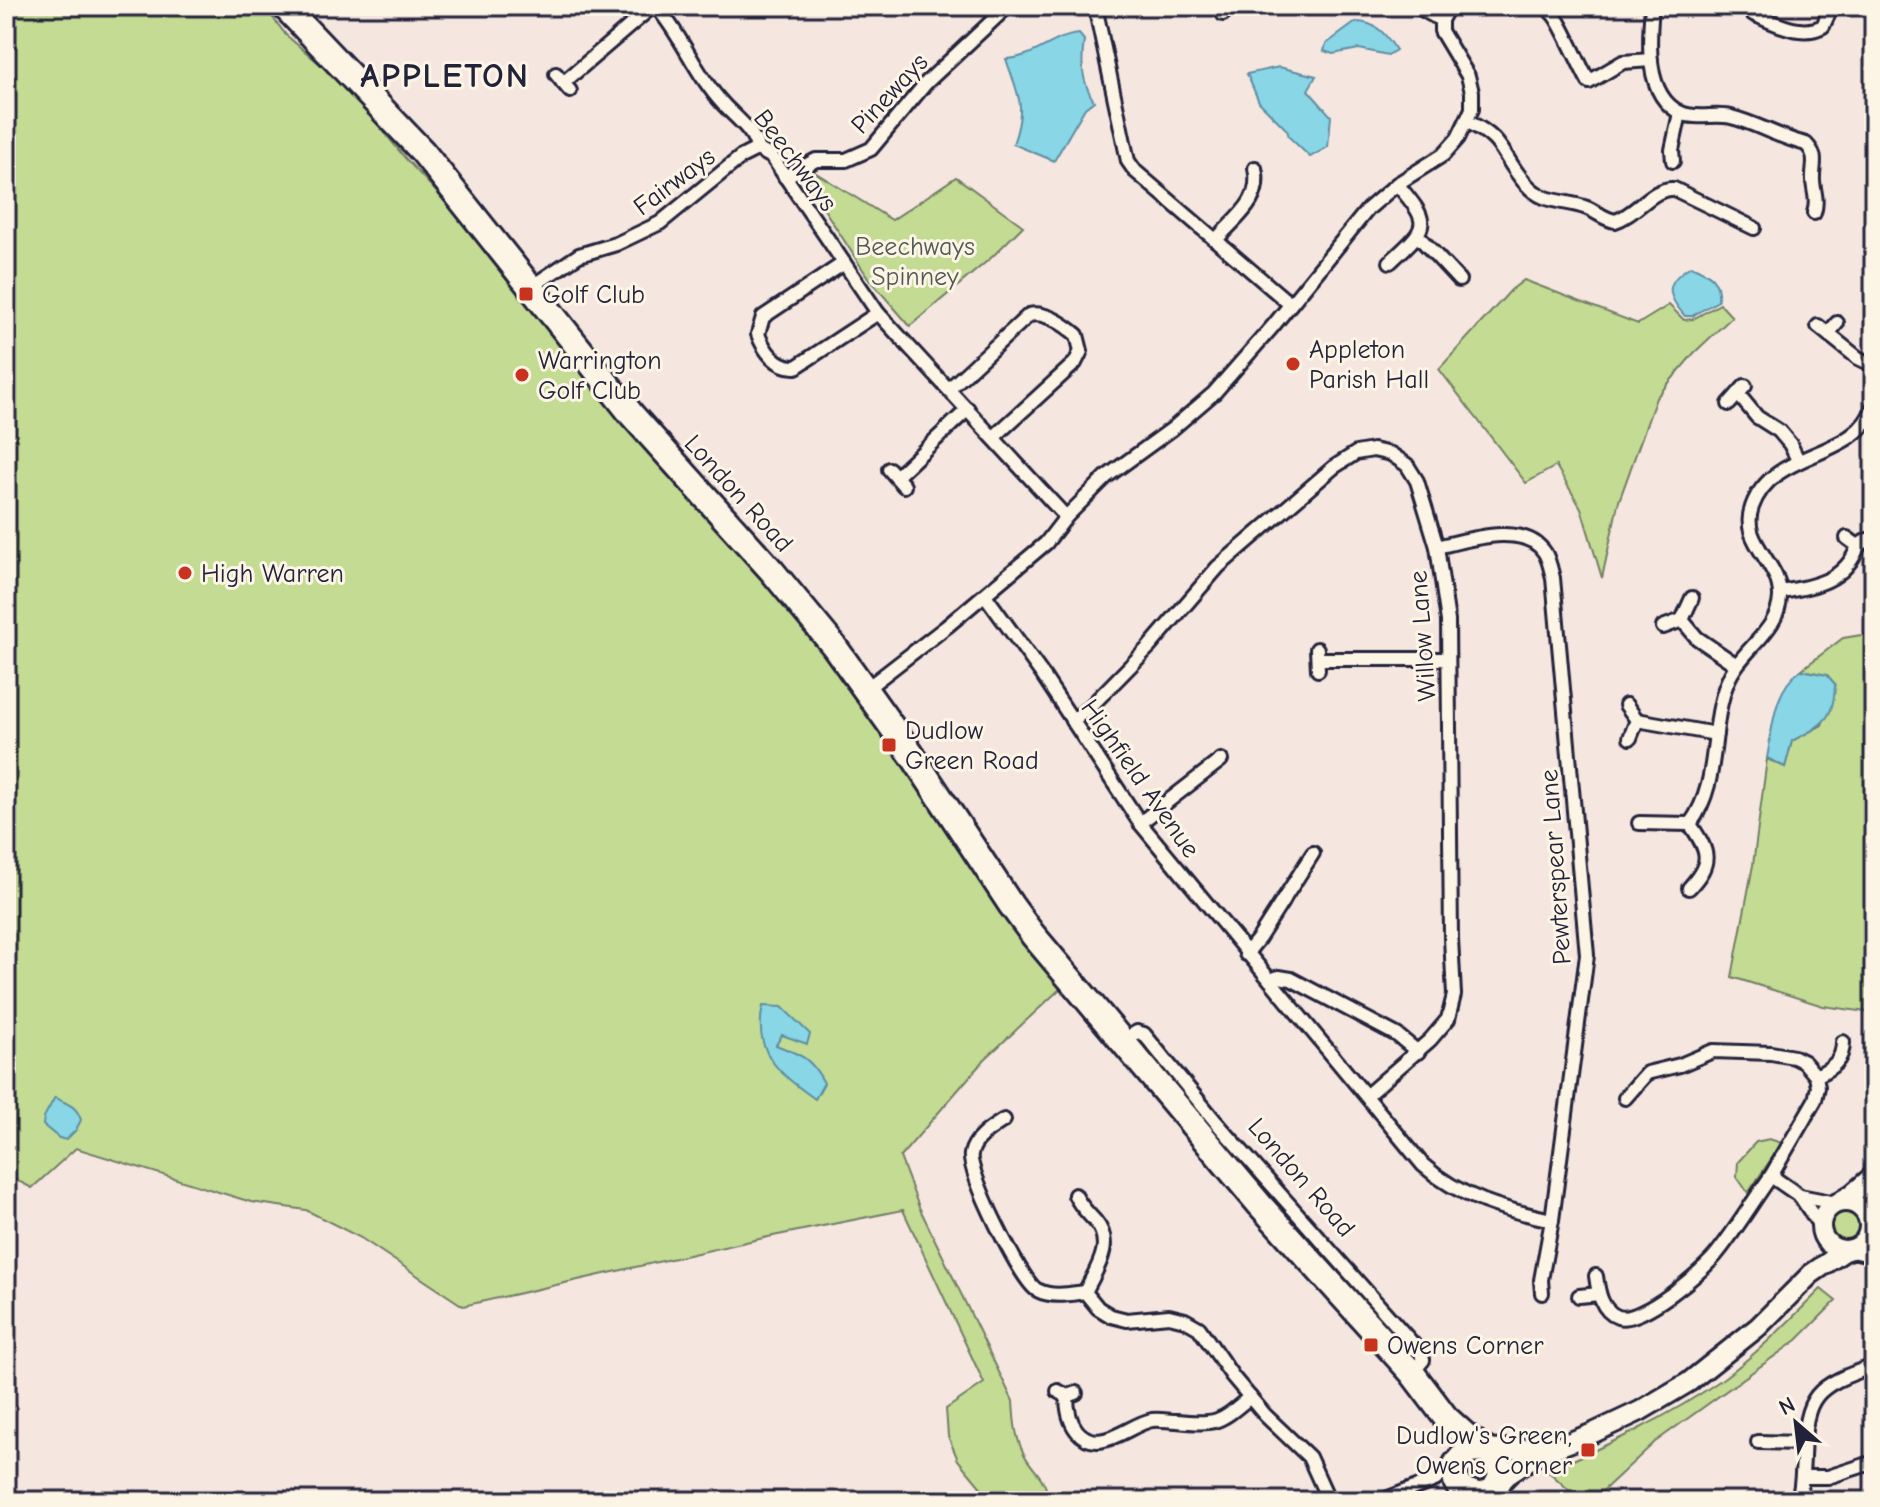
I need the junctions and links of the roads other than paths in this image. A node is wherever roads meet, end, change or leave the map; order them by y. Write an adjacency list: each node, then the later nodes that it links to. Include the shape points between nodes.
1 (284, 6): 28 (highway, London Road, via 423,152)
2 (654, 6): 13 (street, Beechways); 16 (street, Beechways, via 673,25 693,65 754,137)
3 (1008, 6): 19 (street, Pineways, via 926,83 871,149 846,160 816,160)
4 (1095, 6): 24 (street, via 1128,161)
5 (1416, 6): 11 (street)
6 (1449, 6): 11 (street)
7 (1652, 6): 12 (street)
8 (1832, 6): 10 (street, via 1823,26 1810,31)
9 (1552, 12): 12 (street, via 1590,86 1623,62)
10 (1753, 14)
11 (1441, 20): 15 (street, via 1443,37 1468,76)
12 (1651, 60): 14 (street, via 1655,83)
13 (563, 83)
14 (1680, 113): 17 (street); 21 (street, via 1731,117 1806,144 1816,161)
15 (1468, 122): 20 (street, via 1443,155); 22 (street, via 1497,140 1536,193 1586,208 1615,227 1665,188)
16 (757, 149): 19 (street, Beechways, via 768,152); 28 (street, Fairways, via 660,223 579,255)
17 (1673, 161)
18 (1255, 168): 24 (street, via 1257,191)
19 (785, 177): 26 (street, Beechways)
20 (1397, 184): 23 (street, via 1419,210 1423,224); 29 (street, via 1348,230)
21 (1814, 213)
22 (1754, 228)
23 (1418, 236): 25 (street); 27 (street)
24 (1216, 240): 29 (street)
25 (1390, 262)
26 (844, 263): 30 (street, Beechways); 30 (street, via 763,317 758,334 769,354 780,364 796,367)
27 (1459, 280)
28 (531, 287): 51 (highway, London Road, via 632,415 787,590)
29 (1290, 304): 40 (street, via 1214,393 1106,477)
30 (878, 313): 33 (street, Beechways)
31 (1837, 323): 32 (street, via 1823,330)
32 (1874, 366)
33 (949, 389): 36 (street, Beechways); 37 (street, via 1029,315 1046,316 1077,335 1081,351 1075,363)
34 (1737, 395): 38 (street, via 1779,431)
35 (1874, 405): 38 (street, via 1856,433)
36 (968, 409): 37 (street, Beechways); 39 (street)
37 (994, 437): 40 (street, Beechways)
38 (1798, 460): 43 (street, via 1772,476 1749,518 1751,533)
39 (896, 477)
40 (1066, 517): 44 (street, via 1046,543)
41 (1857, 542): 43 (street, via 1850,563 1832,579)
42 (1437, 547): 49 (street, Willow Lane); 54 (street, Willow Lane, via 1407,465 1382,451 1356,453 1218,567 1149,647); 77 (street, Pewterspear Lane, via 1483,537 1523,536 1545,552 1553,578 1587,955)
43 (1781, 592): 50 (street, via 1771,627)
44 (985, 595): 51 (street); 54 (street, Highfield Avenue)
45 (1692, 598): 46 (street)
46 (1682, 620): 47 (street); 50 (street, via 1697,638)
47 (1663, 627)
48 (1318, 659): 49 (street)
49 (1448, 659): 66 (street, Willow Lane, via 1453,1004 1448,1019)
50 (1735, 664): 55 (street)
51 (866, 689): 91 (highway, London Road, via 1011,905 1260,1205)
52 (1626, 705): 53 (street)
53 (1637, 720): 55 (street); 56 (street)
54 (1072, 721): 58 (street, Highfield Avenue)
55 (1716, 734): 60 (street, via 1706,798)
56 (1630, 738)
57 (1221, 760): 58 (street)
58 (1140, 823): 63 (street, Highfield Avenue)
59 (1639, 823): 60 (street)
60 (1690, 824): 62 (street, via 1707,861)
61 (1313, 853): 63 (street)
62 (1689, 888)
63 (1246, 954): 64 (street, Highfield Avenue)
64 (1270, 980): 66 (street, via 1291,979 1397,1035); 69 (street, Highfield Avenue)
65 (1843, 1042): 67 (street, via 1838,1062)
66 (1418, 1052): 69 (street)
67 (1816, 1076): 68 (street, via 1794,1057 1725,1050 1647,1073); 72 (street, via 1811,1111)
68 (1626, 1090)
69 (1367, 1095): 77 (street, Highfield Avenue, via 1423,1165 1452,1188 1513,1212)
70 (1007, 1119): 84 (street, via 981,1137 970,1157 971,1169 1034,1288 1057,1295)
71 (1874, 1175): 76 (street)
72 (1771, 1176): 75 (street); 86 (street, via 1718,1253 1679,1289 1628,1318 1611,1313)
73 (1075, 1193): 84 (street, via 1100,1227 1105,1244)
74 (1874, 1193): 78 (street)
75 (1800, 1196): 76 (street); 79 (street)
76 (1837, 1202): 78 (street, via 1857,1204); 79 (street, via 1825,1211)
77 (1552, 1220): 85 (street, Pewterspear Lane)
78 (1870, 1225): 80 (street, via 1860,1244)
79 (1820, 1227): 80 (street, via 1825,1241); 83 (street, via 1814,1257)
80 (1847, 1250): 81 (street); 83 (street)
81 (1874, 1256)
82 (1596, 1276): 86 (street)
83 (1800, 1284): 94 (street, via 1758,1327 1689,1382 1640,1411)
84 (1085, 1292): 90 (street, via 1111,1316 1169,1316 1193,1324 1206,1334)
85 (1542, 1293)
86 (1599, 1294): 87 (street)
87 (1579, 1296)
88 (1874, 1366): 93 (street, via 1823,1389 1807,1413)
89 (1067, 1393): 90 (street, via 1076,1430 1100,1441 1149,1420 1217,1422)
90 (1250, 1397): 102 (street, via 1309,1457)
91 (1446, 1418): 95 (highway, London Road); 97 (highway, London Road)
92 (1758, 1442): 93 (street)
93 (1803, 1443): 98 (street)
94 (1555, 1447): 95 (street); 100 (street, via 1511,1472)
95 (1486, 1450): 97 (highway, via 1467,1451); 100 (highway, via 1501,1464)
96 (1874, 1462): 98 (street, via 1828,1477)
97 (1457, 1463): 99 (street); 101 (highway, via 1455,1476)
98 (1802, 1477): 104 (street)
99 (1426, 1485): 101 (street, via 1443,1484); 103 (street)
100 (1495, 1491): 101 (highway, via 1480,1496)
101 (1463, 1493)
102 (1329, 1501)
103 (1381, 1501)
104 (1798, 1501)

